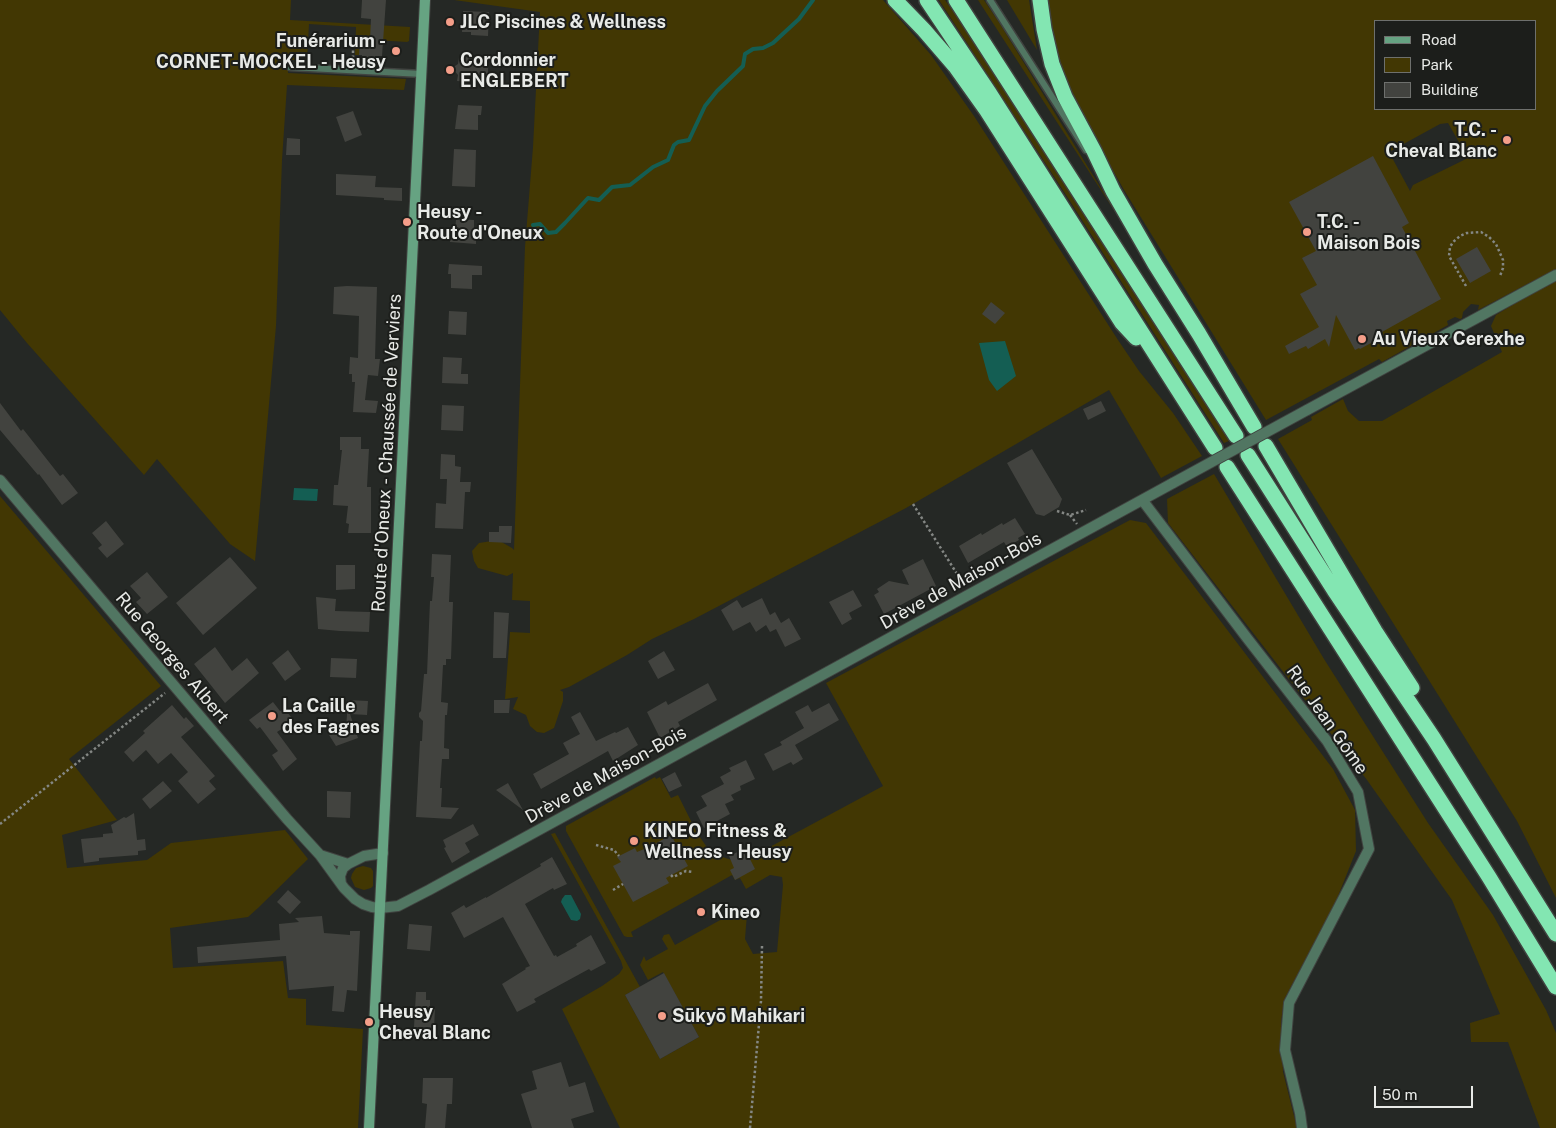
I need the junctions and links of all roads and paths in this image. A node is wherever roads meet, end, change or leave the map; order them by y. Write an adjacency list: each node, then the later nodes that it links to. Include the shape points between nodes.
1 (425, 0): 10 (main road, Route d'Oneux - Chaussée de Verviers)
2 (895, 0): 15 (highway, via 924,30 987,111 1122,323)
3 (927, 0): 15 (highway)
4 (956, 0): 17 (highway)
5 (990, 0): 11 (lane)
6 (1040, 0): 11 (highway, via 1052,64 1065,97)
7 (353, 59): 8 (path)
8 (361, 60)
9 (290, 67): 10 (lane)
10 (422, 74): 31 (main road, Route d'Oneux - Chaussée de Verviers)
11 (1113, 191): 16 (highway)
12 (1556, 275): 23 (street, Drève de Maison-Bois, bridge)
13 (1500, 276): 14 (path, via 1503,260 1496,244 1481,232 1467,233 1453,242 1449,256)
14 (1466, 286)
15 (1170, 377): 19 (highway)
16 (1254, 426)
17 (1236, 436)
18 (1266, 446): 36 (highway, via 1375,631 1422,703)
19 (1215, 448)
20 (1248, 455): 36 (highway)
21 (1227, 467): 44 (highway)
22 (0, 480): 28 (street, Rue Georges Albert)
23 (1143, 500): 27 (street, Drève de Maison-Bois); 47 (street, Rue Jean Gôme, via 1327,742 1358,792 1369,850 1289,1003 1285,1050)
24 (913, 504): 27 (path)
25 (1086, 510): 26 (path, via 1070,515)
26 (1057, 511)
27 (970, 594): 41 (street, Drève de Maison-Bois, via 429,890 398,906)
28 (174, 686): 29 (path); 32 (street, Rue Georges Albert)
29 (0, 824)
30 (596, 845): 33 (path, via 614,850)
31 (383, 853): 34 (street, via 364,856); 41 (main road, Route d'Oneux - Chaussée de Verviers)
32 (320, 855): 34 (street, Rue Georges Albert); 38 (street, Rue Georges Albert)
33 (619, 856)
34 (348, 864): 38 (street, via 340,876)
35 (693, 872): 37 (path)
36 (1519, 874): 42 (highway)
37 (671, 875)
38 (341, 884): 41 (street, Rue Georges Albert, via 363,904)
39 (623, 884): 40 (path)
40 (613, 890)
41 (380, 908): 45 (main road, Route d'Oneux - Chaussée de Verviers)
42 (1556, 934)
43 (762, 946): 46 (path, via 761,1001)
44 (1556, 987)
45 (369, 1128)
46 (750, 1128)
47 (1302, 1128)

